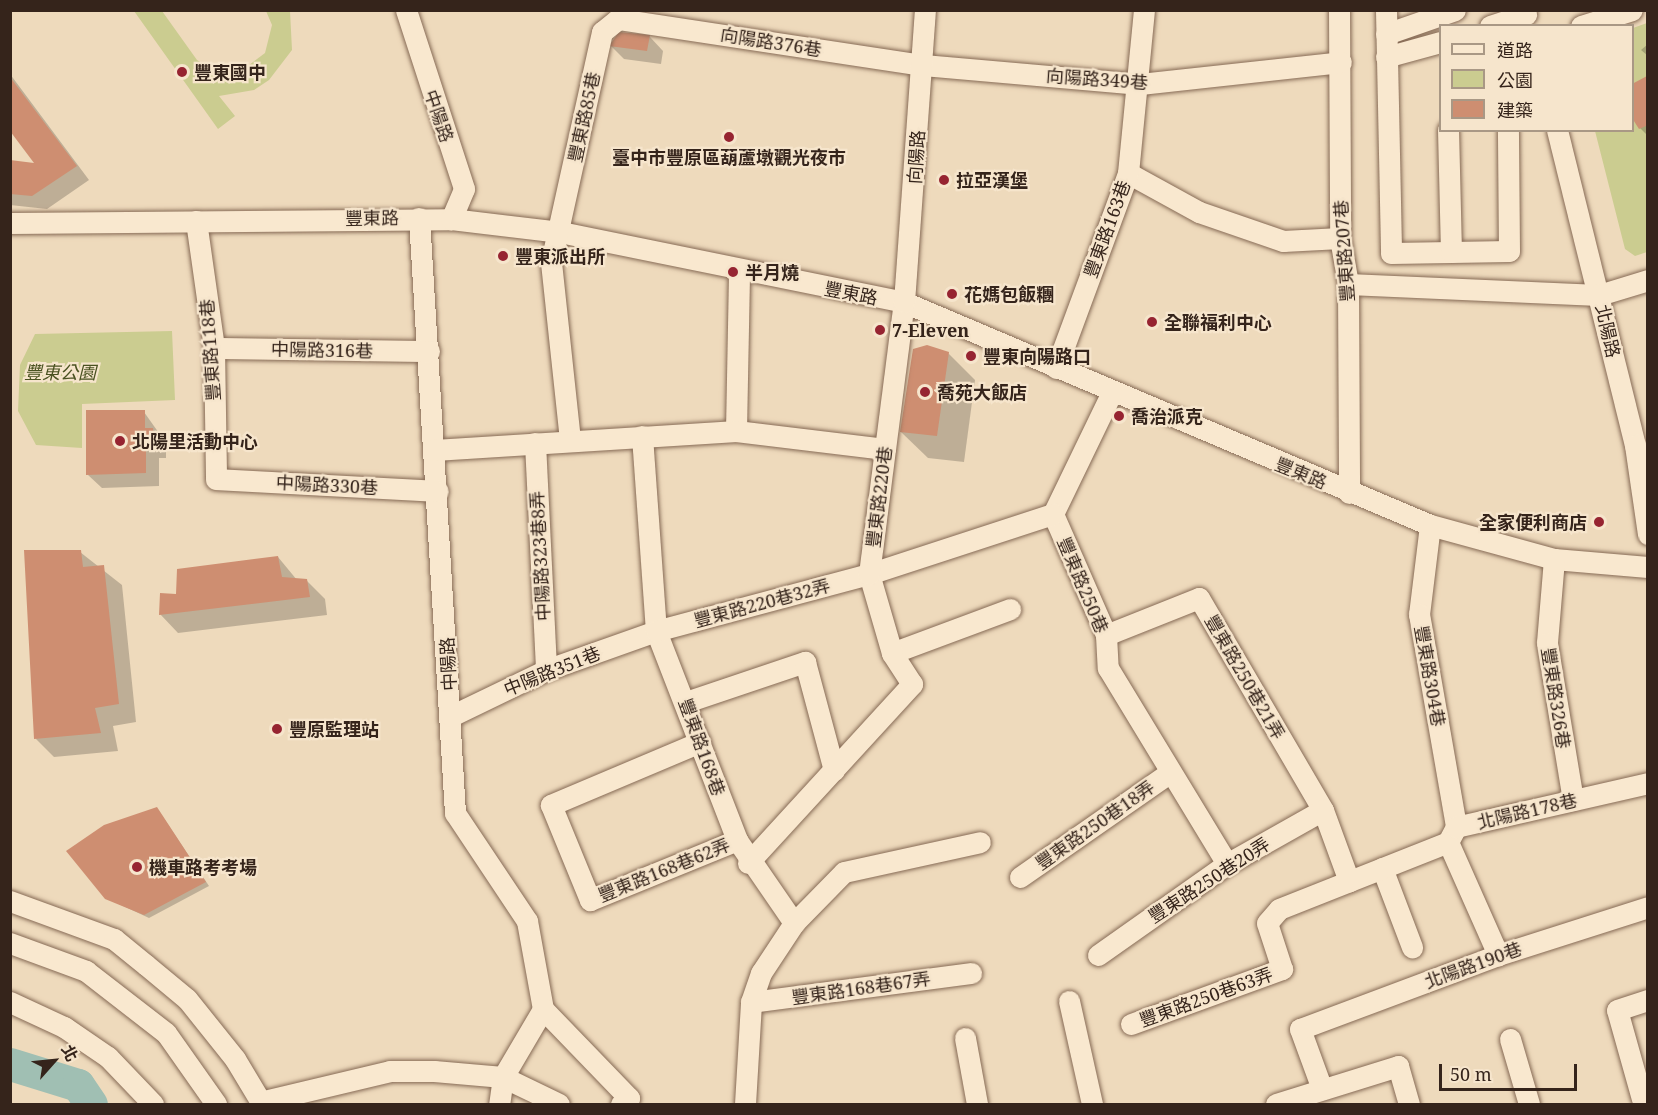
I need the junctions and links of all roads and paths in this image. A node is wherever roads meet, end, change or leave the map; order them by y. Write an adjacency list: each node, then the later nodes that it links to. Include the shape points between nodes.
1 (406, 10): 23 (street, 中陽路, via 464,189)
2 (924, 10): 16 (street, 向陽路)
3 (1144, 10): 17 (street, 豐東路163巷)
4 (1339, 10): 15 (street, 豐東路207巷)
5 (1386, 10): 12 (street)
6 (1632, 10): 11 (street)
7 (617, 15): 16 (street, 向陽路376巷); 26 (street, 豐東路85巷, via 602,32)
8 (1447, 15): 12 (street)
9 (1526, 17): 10 (street)
10 (1498, 24)
11 (1587, 24)
12 (1386, 34): 14 (street)
13 (1439, 42): 14 (street)
14 (1386, 57): 28 (street, via 1391,253)
15 (1341, 62): 17 (street, 向陽路349巷); 27 (street, 豐東路207巷)
16 (923, 65): 17 (street, 向陽路349巷); 33 (street, 向陽路)
17 (1140, 84): 21 (street, 豐東路163巷)
18 (1448, 132): 28 (street)
19 (1508, 132): 28 (street, via 1509,250)
20 (1558, 132): 32 (street, 北陽路)
21 (1128, 173): 27 (street, via 1199,212 1282,241); 36 (street, 豐東路163巷)
22 (419, 218): 23 (street, 豐東路); 24 (street, 豐東路); 35 (street, 中陽路)
23 (450, 219): 26 (street, 豐東路)
24 (196, 221): 25 (street, 豐東路); 34 (street, 豐東路118巷)
25 (10, 223)
26 (560, 232): 29 (street, 豐東路); 40 (street, via 551,262)
27 (1340, 238): 31 (street, 豐東路207巷)
28 (1451, 252)
29 (739, 272): 33 (street, 豐東路); 38 (street)
30 (1647, 280): 32 (street)
31 (1348, 284): 32 (street); 46 (street, 豐東路207巷)
32 (1599, 295): 49 (street, 北陽路, via 1635,445)
33 (904, 302): 36 (street, 豐東路); 42 (street, 豐東路220巷)
34 (214, 348): 35 (street, 中陽路316巷); 44 (street, 豐東路118巷)
35 (429, 351): 43 (street, 中陽路)
36 (1056, 369): 37 (street, 豐東路)
37 (1111, 394): 46 (street, 豐東路); 47 (street, 豐東路250巷)
38 (736, 431): 39 (street); 42 (street)
39 (642, 436): 40 (street); 54 (street, 豐東路168巷)
40 (570, 440): 41 (street)
41 (535, 443): 43 (street); 57 (street, 中陽路323巷8弄)
42 (885, 449): 52 (street, 豐東路220巷)
43 (434, 450): 45 (street, 中陽路)
44 (216, 479): 45 (street, 中陽路330巷)
45 (438, 491): 59 (street, 中陽路)
46 (1350, 493): 48 (street, 豐東路)
47 (1053, 514): 52 (street, 豐東路220巷32弄); 55 (street, 豐東路250巷)
48 (1430, 525): 50 (street, 豐東路); 66 (street, 豐東路304巷, via 1419,614)
49 (1647, 534)
50 (1554, 559): 51 (street, 豐東路); 64 (street, 豐東路326巷, via 1547,643)
51 (1647, 567)
52 (869, 574): 54 (street, 豐東路220巷32弄); 56 (street, 豐東路220巷)
53 (1010, 609): 56 (street)
54 (656, 632): 57 (street, 中陽路351巷); 58 (street, 豐東路168巷)
55 (1107, 635): 62 (street, 豐東路250巷, via 1108,668); 65 (street, 豐東路250巷21弄, via 1200,598)
56 (892, 653): 61 (street, 豐東路220巷, via 912,684)
57 (546, 670): 59 (street, 中陽路351巷)
58 (686, 702): 60 (street, 豐東路168巷); 61 (street, via 805,662)
59 (451, 716): 86 (street, 中陽路, via 455,813 527,921)
60 (700, 742): 67 (street, 豐東路168巷); 67 (street, 豐東路168巷62弄, via 551,805 590,900)
61 (834, 770): 69 (street)
62 (1169, 772): 70 (street, 豐東路250巷); 72 (street, 豐東路250巷18弄)
63 (1647, 783): 64 (street, 北陽路178巷)
64 (1573, 800): 66 (street, 北陽路178巷)
65 (1323, 810): 70 (street, 豐東路250巷20弄); 73 (street)
66 (1452, 835): 71 (street, 北陽路178巷); 79 (street, 豐東路304巷)
67 (737, 840): 69 (street, 豐東路168巷)
68 (980, 843): 76 (street, via 844,872)
69 (748, 863): 76 (street, 豐東路168巷)
70 (1227, 864): 80 (street, 豐東路250巷20弄)
71 (1382, 868): 73 (street, 豐東路250巷63弄); 78 (street)
72 (1020, 877)
73 (1349, 881): 87 (street, 豐東路250巷63弄, via 1279,909 1267,922 1282,969)
74 (10, 901): 93 (street, via 114,939 187,999)
75 (1647, 907): 79 (street, 北陽路190巷)
76 (794, 923): 85 (street, via 761,974)
77 (10, 943): 95 (street, via 86,971 166,1033)
78 (1412, 947)
79 (1498, 955): 91 (street, 北陽路190巷, via 1300,1029)
80 (1098, 956)
81 (971, 973): 85 (street, 豐東路168巷67弄)
82 (1647, 1000): 92 (street, via 1617,1010)
83 (1069, 1001): 101 (street)
84 (10, 1002): 94 (street, via 64,1027 108,1057)
85 (751, 1002): 99 (street)
86 (543, 1009): 90 (street); 98 (street, via 629,1098)
87 (1131, 1024)
88 (966, 1038): 100 (street)
89 (1510, 1039): 104 (street)
90 (503, 1077): 93 (street, via 390,1071); 96 (street); 97 (street)
91 (1322, 1089): 102 (street); 103 (street, via 1398,1066)
92 (1639, 1101)
93 (261, 1103)
94 (153, 1104)
95 (216, 1104)
96 (499, 1104)
97 (559, 1104)
98 (621, 1104)
99 (745, 1104)
100 (977, 1104)
101 (1092, 1104)
102 (1276, 1104)
103 (1409, 1104)
104 (1529, 1104)

